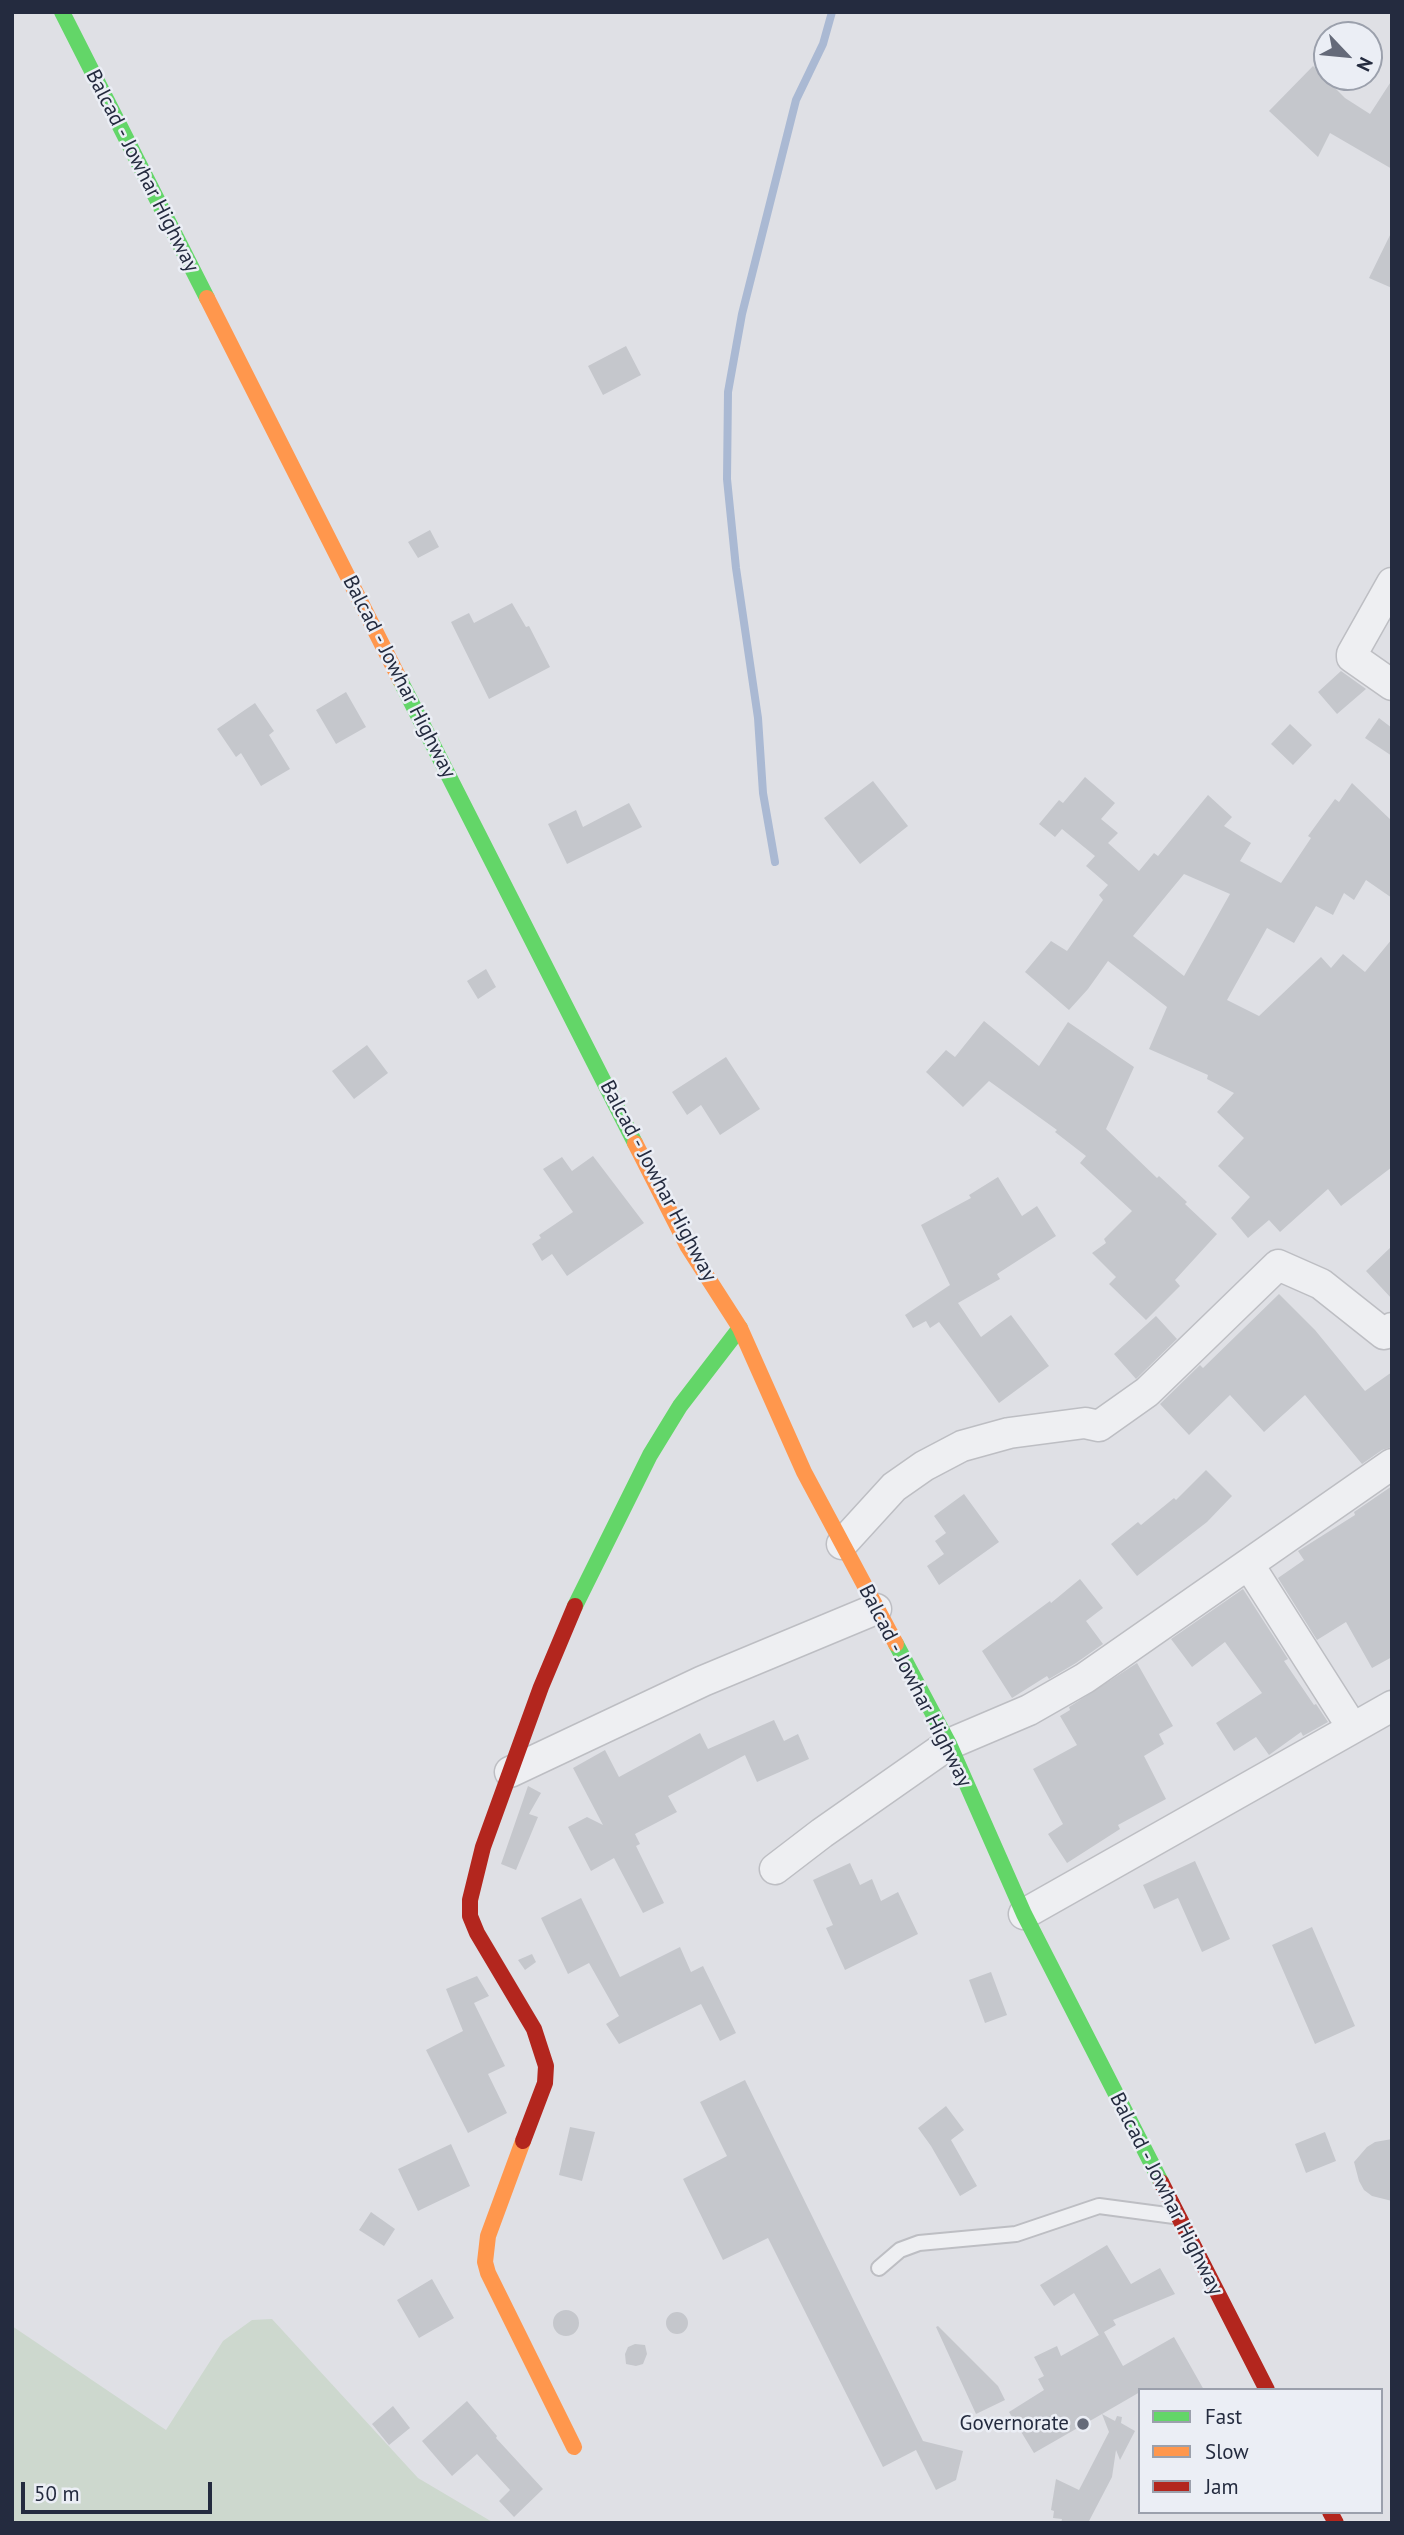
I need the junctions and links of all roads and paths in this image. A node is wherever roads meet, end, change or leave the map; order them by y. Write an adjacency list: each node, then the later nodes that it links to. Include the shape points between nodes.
1 (62, 12): 4 (main road, Balcad - Jowhar Highway, via 688,1247)
2 (1392, 583): 3 (street, via 1352,654)
3 (1392, 685)
4 (740, 1328): 7 (main road, Balcad - Jowhar Highway, via 804,1472); 13 (main road, via 680,1406 650,1455 586,1581)
5 (1392, 1328): 7 (street, via 1384,1334 1321,1284 1278,1265 1147,1392 1099,1426 1085,1423 1009,1433 962,1446 894,1487)
6 (1392, 1464): 8 (street)
7 (842, 1544): 9 (main road, Balcad - Jowhar Highway)
8 (1249, 1565): 11 (street); 12 (street, via 1085,1678 1029,1710)
9 (876, 1609): 12 (main road, Balcad - Jowhar Highway); 13 (street, via 704,1681)
10 (1392, 1706): 11 (street)
11 (1352, 1727): 15 (street)
12 (949, 1745): 14 (street); 15 (main road, Balcad - Jowhar Highway)
13 (510, 1772): 19 (main road, via 483,1847 470,1916 534,2029 545,2083 488,2236 485,2262)
14 (775, 1870)
15 (1024, 1914): 16 (main road, Balcad - Jowhar Highway)
16 (1179, 2216): 17 (lane, via 1099,2206 1016,2234 919,2243 900,2250); 18 (main road, Balcad - Jowhar Highway)
17 (879, 2269)
18 (1265, 2388)
19 (574, 2447)

